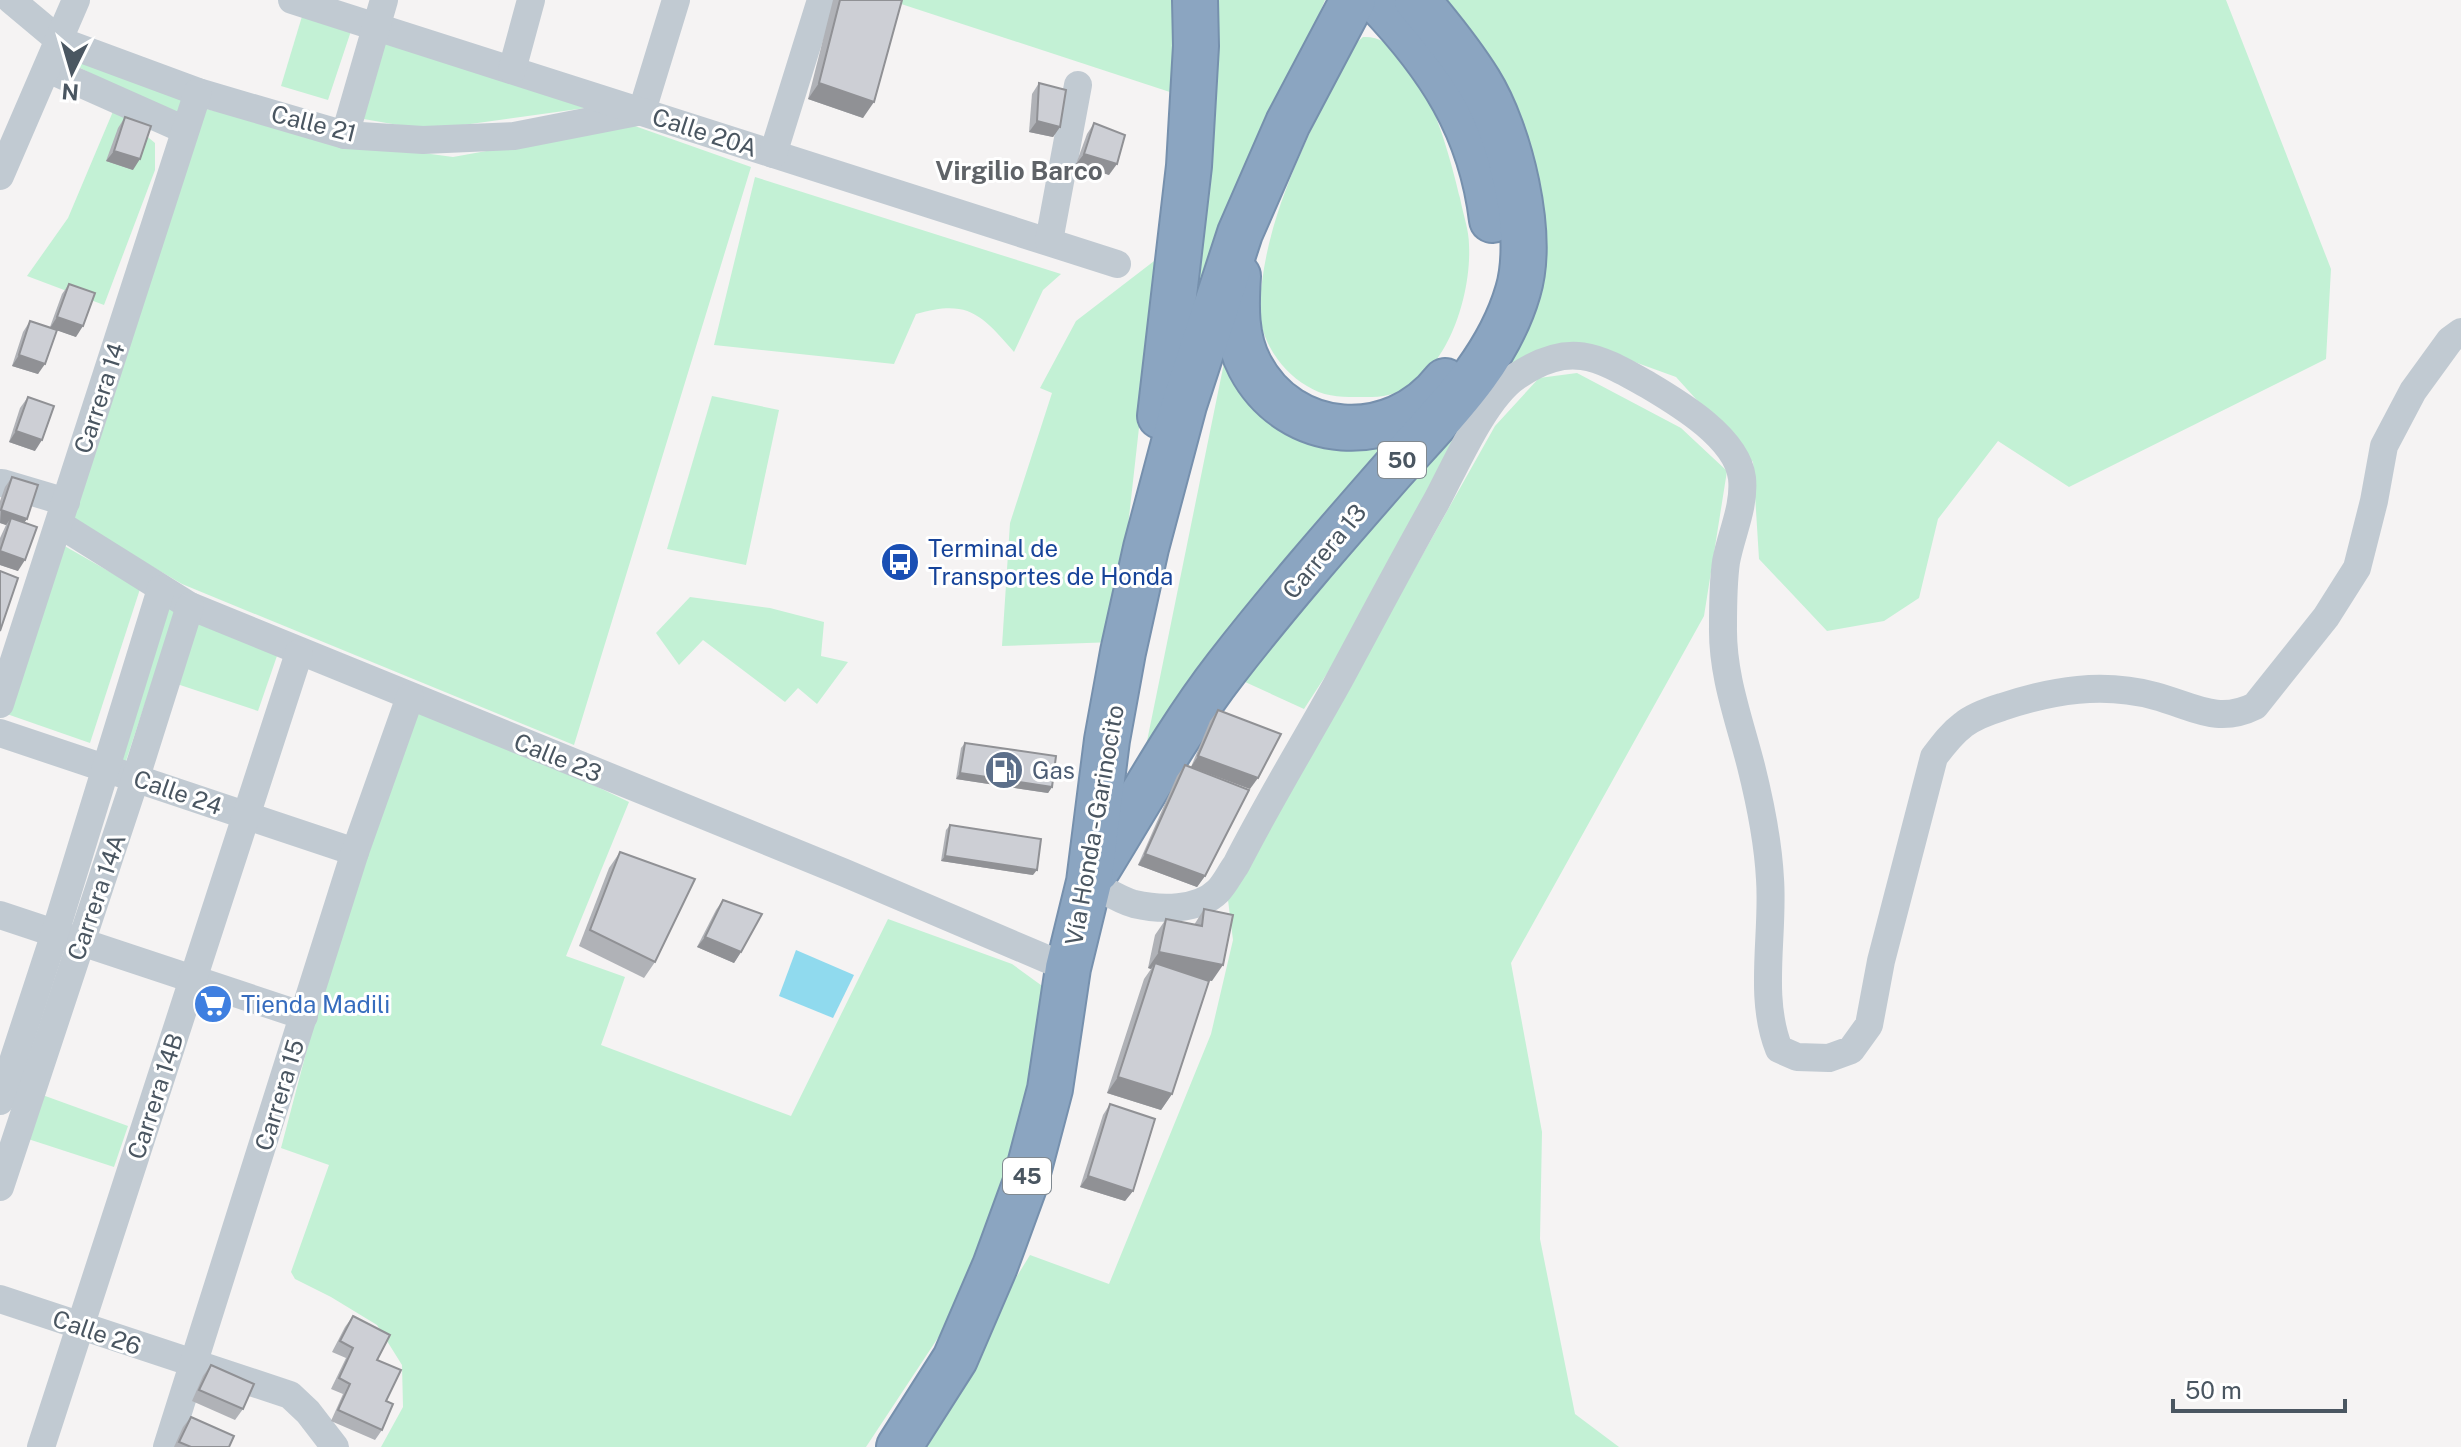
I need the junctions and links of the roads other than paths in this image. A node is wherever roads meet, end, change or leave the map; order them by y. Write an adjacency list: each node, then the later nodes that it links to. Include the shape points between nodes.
1 (11, 0): 11 (street, Calle 21)
2 (76, 0): 11 (street)
3 (292, 0): 10 (street, Calle 20A)
4 (531, 0): 13 (street)
5 (676, 0): 16 (street)
6 (821, 0): 19 (street)
7 (1195, 0): 27 (highway, via 1187,181)
8 (1417, 0): 38 (highway, Carrera 13 / 50, via 1480,84 1506,145 1524,242 1519,289 1503,334 1478,373 1227,667)
9 (1359, 3): 21 (highway, 50, via 1288,123); 21 (highway, 50, via 1430,61 1450,90 1481,166 1495,250 1491,288 1462,359 1437,391 1395,419 1343,429 1306,420 1274,400 1250,366 1239,338)
10 (380, 13): 13 (street, Calle 20A); 18 (street)
11 (60, 41): 12 (street); 15 (street, Calle 21)
12 (48, 69): 17 (street); 20 (street)
13 (512, 70): 16 (street, Calle 20A)
14 (1078, 85): 22 (street)
15 (198, 92): 17 (street, Carrera 14); 18 (street, Calle 21)
16 (642, 111): 18 (street, Calle 21, via 514,136 423,140); 19 (street, Calle 20A)
17 (185, 130): 26 (street, Carrera 14)
18 (345, 135)
19 (773, 154): 22 (street, Calle 20A)
20 (0, 176)
21 (1240, 233): 27 (highway, Vía Honda - Garinocito / 45, via 1184,405)
22 (1049, 241): 23 (street, Calle 20A)
23 (1117, 264)
24 (2461, 332): 38 (street, via 2413,391 2384,446 2357,568 2326,617 2255,706 2222,716 2153,695 2091,687 2056,691 1986,712 1946,740 1934,757 1869,1025 1851,1050 1829,1058 1797,1057 1779,1049 1772,1031 1765,835 1723,643 1727,561 1742,499 1735,456 1694,416 1590,356 1556,357 1514,378 1497,395 1219,891 1185,906 1132,904)
25 (2, 483): 26 (street, Calle 23)
26 (62, 513): 28 (street, Calle 23); 31 (street, Carrera 14, via 24,585)
27 (1146, 548): 38 (highway, Vía Honda - Garinocito / 45, via 1107,740)
28 (161, 589): 29 (street, Calle 23); 34 (street, Carrera 14A)
29 (190, 606): 30 (street, Calle 23); 35 (street, Carrera 14A)
30 (299, 653): 32 (street, Calle 23); 36 (street, Carrera 14B)
31 (2, 688)
32 (410, 697): 37 (street, Carrera 15); 41 (street, Calle 23)
33 (0, 733): 34 (street, Calle 24)
34 (107, 767): 35 (street, Calle 24); 40 (street, Carrera 14A)
35 (136, 777): 36 (street, Calle 24); 40 (street, Carrera 14A)
36 (247, 815): 37 (street, Calle 24); 42 (street, Carrera 14B)
37 (355, 852): 43 (street, Carrera 15)
38 (1089, 882): 41 (highway, Vía Honda - Garinocito / 45)
39 (0, 915): 40 (street)
40 (68, 937): 42 (street); 44 (street, Carrera 14A); 45 (street, Carrera 14A)
41 (1068, 968): 52 (highway, Vía Honda - Garinocito / 45, via 1050,1089 1025,1184 955,1359)
42 (194, 979): 43 (street); 47 (street, Carrera 14B)
43 (304, 1016): 48 (street, Carrera 15)
44 (0, 1101)
45 (0, 1187)
46 (0, 1299): 47 (street, Calle 26)
47 (79, 1325): 48 (street, Calle 26); 49 (street, Carrera 14B)
48 (194, 1365): 50 (street, Carrera 15); 51 (street, Calle 26, via 290,1395)
49 (41, 1447)
50 (167, 1447)
51 (335, 1447)
52 (899, 1447)

